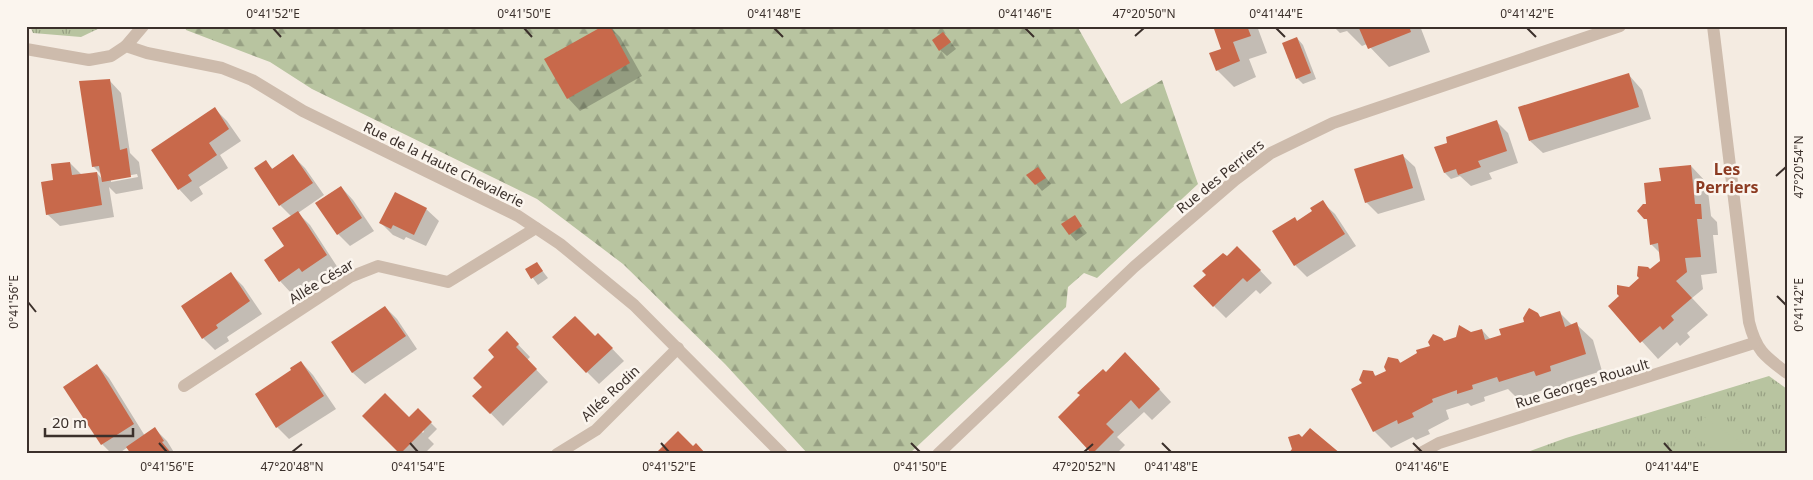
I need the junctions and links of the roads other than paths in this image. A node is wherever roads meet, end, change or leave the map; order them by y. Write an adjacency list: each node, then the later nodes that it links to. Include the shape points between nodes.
1 (143, 26): 4 (street)
2 (1620, 26): 13 (street, Rue des Perriers, via 1333,123 1271,153 1134,267)
3 (1713, 26): 7 (street, via 1744,292)
4 (126, 46): 5 (street, via 106,58 89,60); 6 (street, Rue de la Haute Chevalerie, via 222,68 252,80 303,110 518,216)
5 (26, 49)
6 (536, 228): 8 (street, Rue de la Haute Chevalerie, via 600,276); 10 (street, Allée César, via 448,282 378,266 350,277)
7 (1754, 343): 9 (street); 14 (street, Rue Georges Rouault, via 1439,443)
8 (678, 348): 11 (street, Allée Rodin, via 596,430); 12 (street, Rue de la Haute Chevalerie)
9 (1787, 373)
10 (184, 386)
11 (557, 454)
12 (782, 454)
13 (938, 454)
14 (1419, 454)

